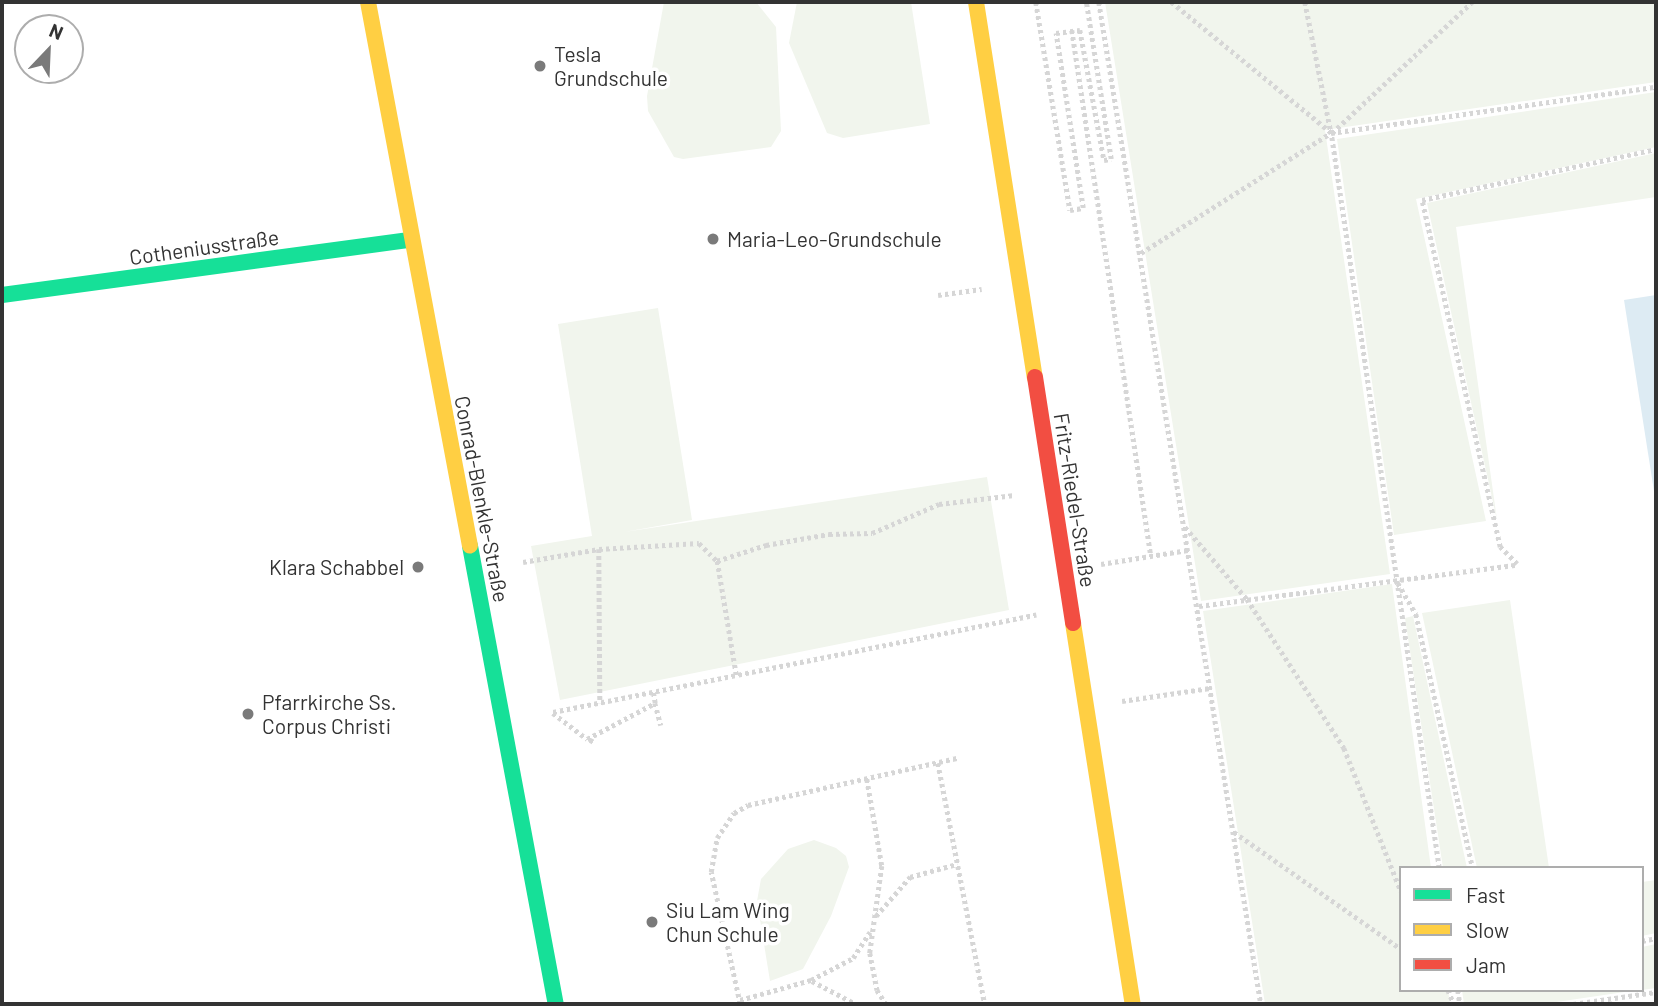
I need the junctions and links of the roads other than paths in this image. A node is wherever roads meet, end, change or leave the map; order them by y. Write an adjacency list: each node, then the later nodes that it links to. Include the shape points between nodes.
1 (368, 2): 3 (street, Conrad-Blenkle-Straße)
2 (976, 2): 6 (street, Fritz-Riedel-Straße)
3 (411, 240): 4 (street, Cotheniusstraße); 5 (street, Conrad-Blenkle-Straße)
4 (2, 295)
5 (556, 1004)
6 (1133, 1004)

